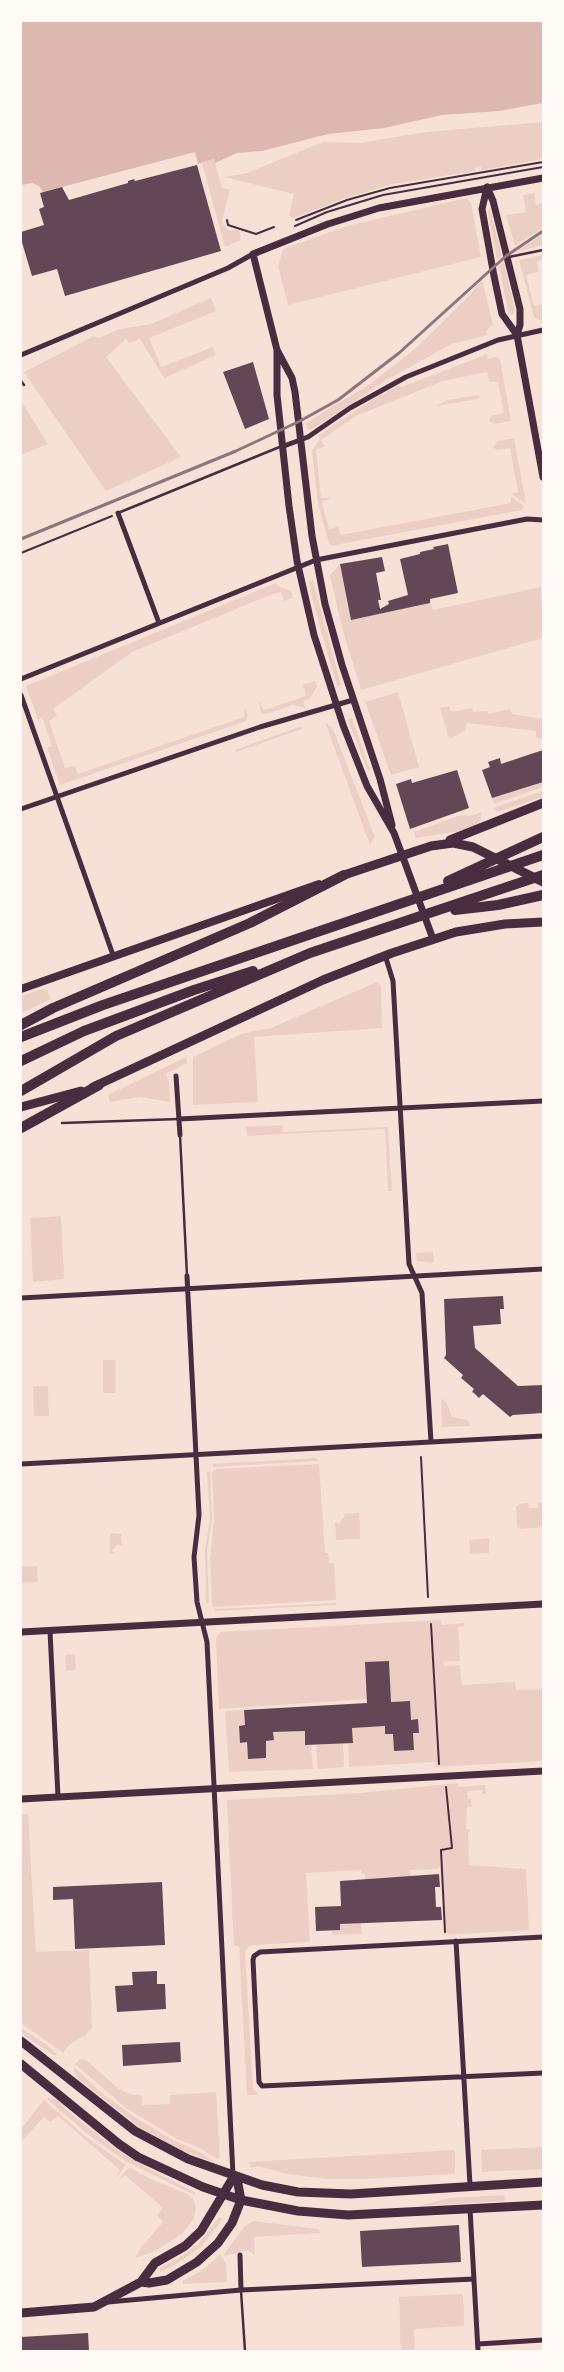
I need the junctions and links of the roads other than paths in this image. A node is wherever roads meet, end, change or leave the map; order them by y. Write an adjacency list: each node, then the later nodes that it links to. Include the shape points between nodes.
1 (543, 178): 2 (street)
2 (487, 187): 4 (street, via 379,208); 5 (street); 7 (street, via 482,209 494,276 502,314)
3 (543, 250): 5 (lane)
4 (253, 254): 8 (street); 9 (street, via 228,268)
5 (508, 257): 7 (street, via 520,309)
6 (543, 330): 7 (street)
7 (517, 335): 12 (street, via 406,377 350,408); 14 (street)
8 (277, 350): 12 (street, via 292,378); 13 (street, via 277,395)
9 (21, 355)
10 (21, 380): 11 (lane)
11 (24, 385)
12 (302, 440): 13 (street); 17 (street)
13 (284, 446): 15 (lane); 18 (street)
14 (543, 477)
15 (118, 513): 19 (street)
16 (543, 520): 17 (street, via 527,519)
17 (316, 560): 18 (street); 22 (street, via 334,638)
18 (298, 566): 19 (street); 23 (street, via 314,635)
19 (159, 623): 20 (street)
20 (21, 679)
21 (21, 695): 24 (street)
22 (353, 700): 23 (street); 27 (street, via 380,778)
23 (336, 705): 24 (street, via 260,727); 27 (street, via 367,786)
24 (57, 797): 26 (street); 41 (street)
25 (543, 803): 29 (main road)
26 (21, 809)
27 (394, 833): 30 (street)
28 (543, 837): 36 (highway)
29 (442, 843): 30 (main road); 34 (main road, via 473,847)
30 (403, 854): 32 (main road); 39 (street)
31 (543, 855): 36 (highway)
32 (344, 875): 41 (main road); 44 (highway, via 250,923 53,1008)
33 (543, 875): 37 (highway)
34 (543, 882)
35 (543, 895): 37 (highway, via 498,905)
36 (421, 896): 45 (highway, via 72,1016)
37 (439, 911): 40 (highway)
38 (543, 922): 39 (main road, via 488,926)
39 (433, 939): 42 (main road)
40 (310, 954): 46 (highway, via 194,990 84,1031); 49 (highway, via 116,1036)
41 (113, 956): 43 (main road)
42 (385, 956): 48 (main road, via 315,984); 52 (street, via 392,981)
43 (21, 988)
44 (21, 1025)
45 (21, 1037)
46 (21, 1061)
47 (176, 1076): 53 (street)
48 (99, 1085): 51 (main road); 55 (highway)
49 (21, 1091)
50 (543, 1101): 52 (street)
51 (21, 1107)
52 (400, 1108): 53 (street); 59 (street, via 409,1264)
53 (179, 1119): 54 (lane); 56 (street)
54 (62, 1123)
55 (21, 1128)
56 (180, 1135): 58 (lane)
57 (543, 1269): 59 (street)
58 (187, 1276): 60 (street)
59 (415, 1276): 60 (street); 63 (street, via 422,1292)
60 (188, 1288): 61 (street); 64 (street)
61 (21, 1298)
62 (543, 1436): 63 (street)
63 (431, 1442): 64 (street)
64 (197, 1455): 65 (street); 67 (street, via 200,1515 194,1556 197,1602)
65 (21, 1464)
66 (543, 1604): 67 (street)
67 (202, 1622): 68 (street); 71 (street, via 207,1642)
68 (50, 1631): 69 (street); 72 (street)
69 (21, 1632)
70 (543, 1771): 71 (street)
71 (214, 1789): 72 (street); 80 (street)
72 (58, 1797): 73 (street)
73 (21, 1799)
74 (543, 1937): 75 (street)
75 (456, 1941): 79 (street); 79 (street, via 256,1953 253,1960 259,2082 262,2086)
76 (21, 2041): 80 (main road, via 135,2131 174,2153)
77 (21, 2064): 83 (main road, via 125,2148 162,2169)
78 (543, 2073): 79 (street)
79 (464, 2077): 82 (street)
80 (234, 2176): 82 (main road, via 278,2188 325,2193 380,2193); 83 (main road); 84 (main road)
81 (543, 2182): 82 (main road)
82 (470, 2185)
83 (222, 2195): 84 (main road); 89 (main road, via 201,2231 185,2246 155,2264)
84 (241, 2200): 86 (main road, via 298,2211 348,2215); 89 (main road, via 227,2230 208,2253 167,2280)
85 (543, 2205): 86 (main road)
86 (470, 2209): 88 (street)
87 (240, 2255): 90 (street)
88 (474, 2279): 90 (street); 94 (street)
89 (141, 2282): 91 (main road)
90 (241, 2290): 91 (street); 95 (lane)
91 (106, 2302): 92 (main road, via 88,2309)
92 (21, 2313)
93 (543, 2340): 94 (street)
94 (478, 2344): 96 (street)
95 (244, 2351)
96 (478, 2351)

